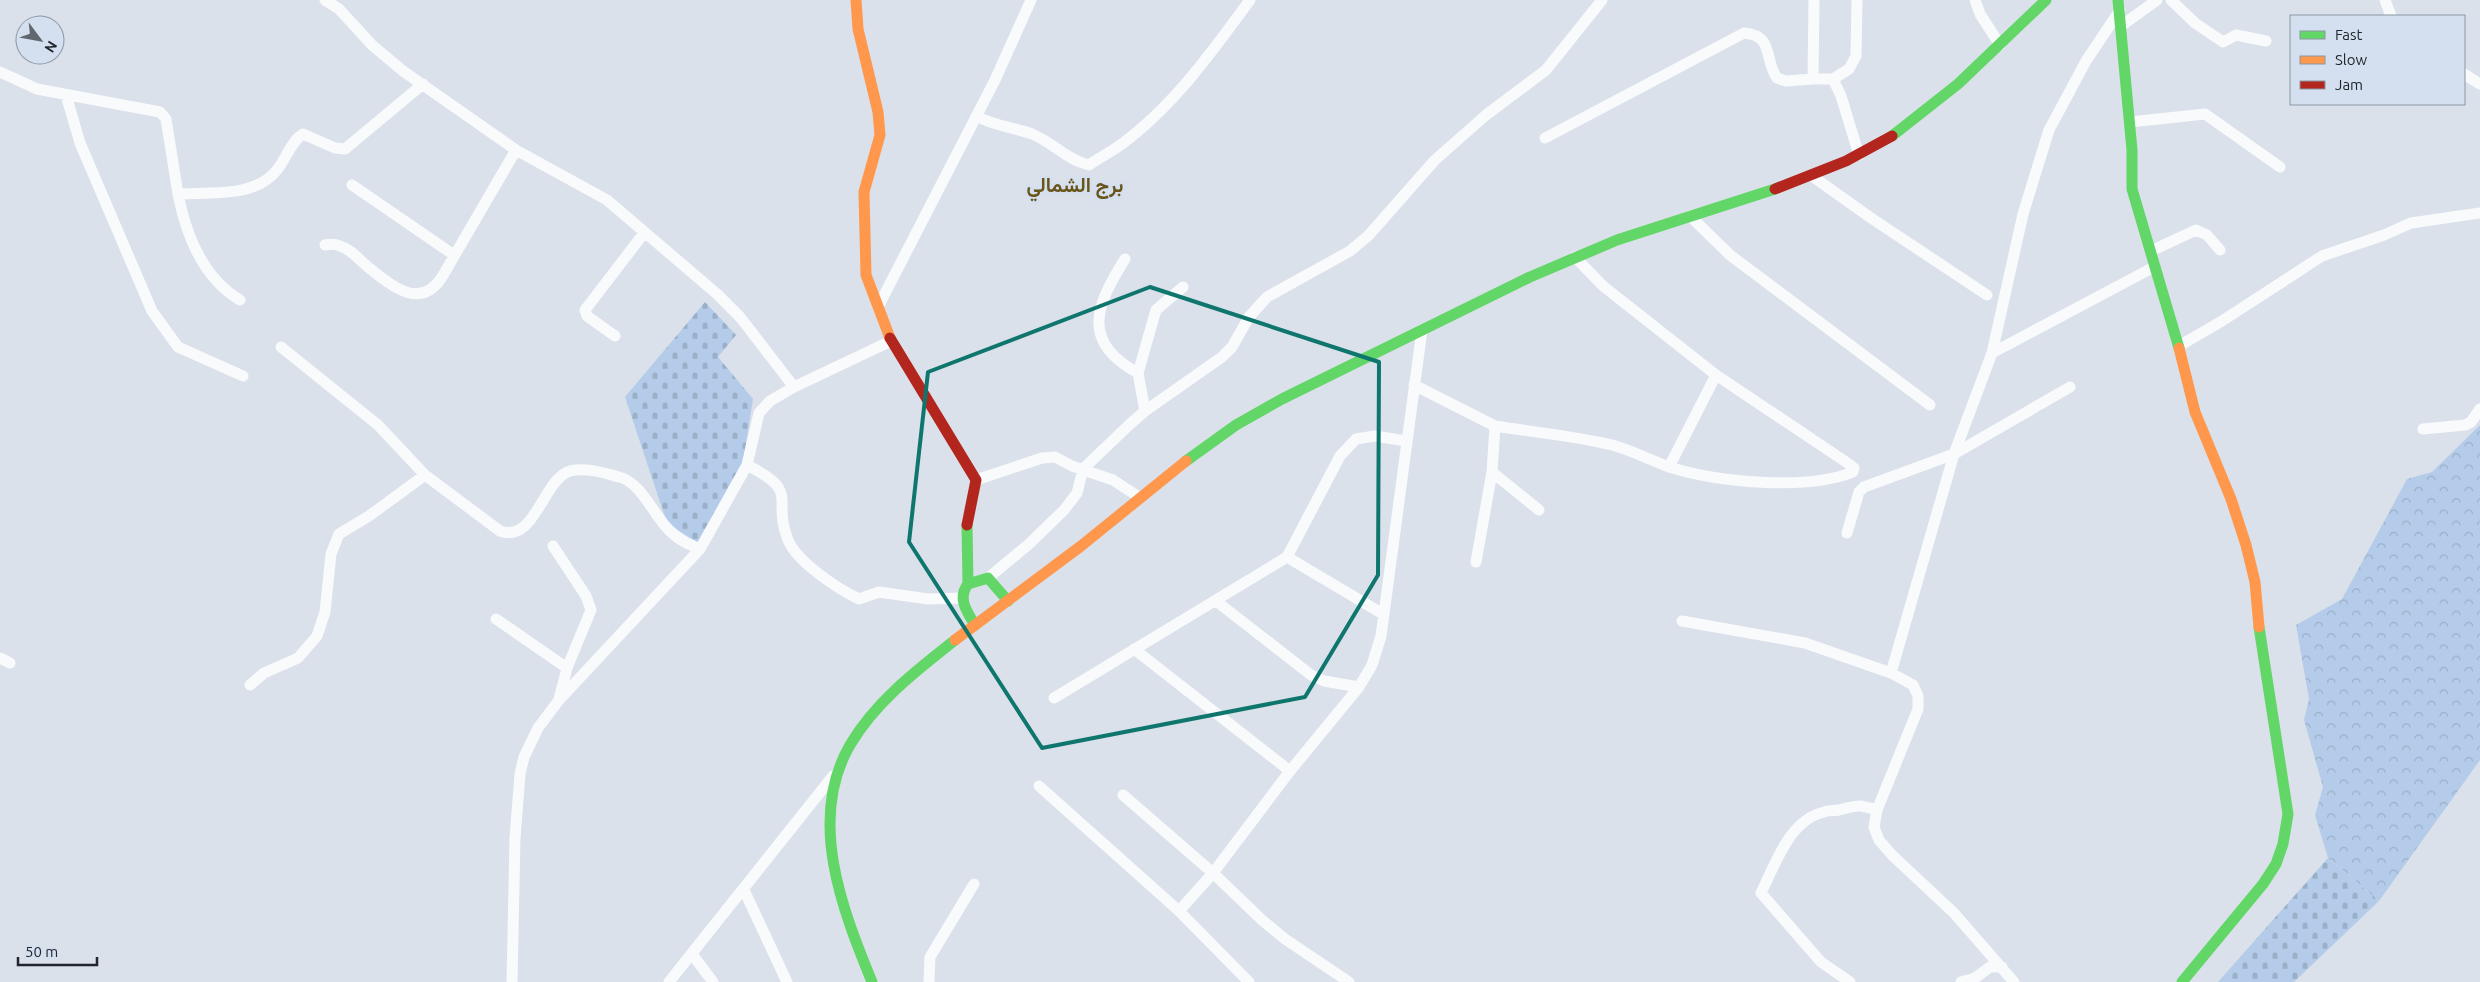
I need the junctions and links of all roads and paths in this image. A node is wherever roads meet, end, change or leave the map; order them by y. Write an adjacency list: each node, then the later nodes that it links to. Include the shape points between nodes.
1 (325, 0): 22 (street, via 339,9 372,45)
2 (856, 0): 47 (street, via 858,29 878,112 880,135 864,192 863,218 866,275)
3 (1031, 0): 25 (street)
4 (1250, 0): 25 (street, via 1203,63 1170,99 1119,146 1089,165 1076,162 1031,134 989,123)
5 (1602, 0): 62 (street, via 1546,70 1486,115 1435,160 1368,236 1350,251 1267,298 1249,317 1232,347 1222,357)
6 (1814, 0): 20 (street)
7 (1856, 0): 21 (street, via 1856,56 1849,69)
8 (1975, 0): 17 (street)
9 (2046, 0): 17 (street)
10 (2157, 0): 15 (street)
11 (2171, 0): 16 (street, via 2195,23 2223,42 2236,35)
12 (2385, 0): 14 (street)
13 (2119, 5): 15 (street); 53 (street, via 2049,130 2023,214)
14 (2391, 15)
15 (2121, 26): 26 (street)
16 (2266, 41)
17 (2000, 45): 29 (street, via 1958,87 1925,113)
18 (0, 72): 24 (street, via 37,89)
19 (2465, 75): 23 (street)
20 (1812, 79): 21 (street); 27 (street, via 1786,81 1777,78 1765,44 1760,38 1744,33)
21 (1833, 80): 29 (street)
22 (422, 84): 28 (street); 33 (street, via 345,148 335,148 303,134 293,143 276,172 257,186)
23 (2480, 84)
24 (66, 95): 33 (street, via 128,104 163,114); 56 (street, via 80,143 152,311 178,346)
25 (976, 116): 47 (street)
26 (2130, 122): 30 (street, via 2205,114); 39 (street, via 2132,189)
27 (1545, 138)
28 (516, 150): 36 (street, via 607,200); 40 (street)
29 (1859, 155): 31 (street)
30 (2280, 167)
31 (1812, 176): 35 (street); 45 (street)
32 (352, 185): 40 (street)
33 (178, 194): 46 (street, via 188,233 202,260 222,288)
34 (2480, 213): 51 (street, via 2410,223 2322,256)
35 (1690, 216): 41 (street); 60 (street, via 1730,255)
36 (644, 233): 49 (street, via 585,310 587,316); 58 (street, via 690,270 740,318)
37 (325, 245): 40 (street, via 342,246 368,268 408,294 418,296 436,286)
38 (2220, 250): 39 (street, via 2207,235 2196,230)
39 (2151, 251): 43 (street)
40 (454, 255)
41 (1575, 257): 48 (street); 55 (street, via 1603,286)
42 (1125, 259): 54 (street, via 1102,301 1099,319 1106,347 1113,357)
43 (2154, 267): 51 (street); 53 (street)
44 (1183, 287): 54 (street, via 1156,310)
45 (1988, 295)
46 (240, 300)
47 (879, 305): 50 (street)
48 (1422, 330): 57 (street); 73 (street, via 1252,416)
49 (615, 336)
50 (891, 341): 58 (street); 72 (street)
51 (2178, 346): 118 (street, via 2195,412 2230,499 2255,582 2288,814 2283,844 2264,884)
52 (281, 347): 71 (street, via 378,425)
53 (1992, 353): 66 (street)
54 (1138, 373): 62 (street)
55 (1716, 375): 68 (street); 68 (street, via 1849,464 1854,468 1853,472 1823,479 1778,482 1720,478)
56 (243, 376)
57 (1414, 385): 63 (street); 65 (street)
58 (794, 387): 67 (street, via 770,401 758,413)
59 (2070, 387): 66 (street)
60 (1930, 405)
61 (2480, 409): 64 (street, via 2465,425)
62 (1145, 411): 69 (street)
63 (1495, 426): 68 (street, via 1613,446); 70 (street)
64 (2423, 428)
65 (1406, 441): 78 (street, via 1376,436 1356,439 1348,446); 85 (street)
66 (1954, 454): 75 (street, via 1864,487 1859,492); 91 (street)
67 (747, 466): 77 (street); 82 (street, via 777,484 782,492 788,541 799,555 840,590 859,599 879,592 928,599)
68 (1669, 467)
69 (1083, 469): 72 (street, via 1055,457 1042,458); 73 (street, via 1113,480); 80 (street, via 1077,493 1064,510)
70 (1492, 472): 74 (street); 79 (street)
71 (424, 474): 77 (street, via 492,527 507,534 521,530 527,524 564,474 583,470 621,477 633,484 672,534); 92 (street, via 369,516 339,534 332,554 325,612 317,636 298,658 264,673)
72 (976, 480): 81 (street, via 967,525)
73 (1139, 497): 83 (street, via 1104,528)
74 (1539, 510)
75 (1848, 533)
76 (553, 546): 90 (street, via 590,604 589,618)
77 (700, 550): 95 (street)
78 (1287, 557): 84 (street); 85 (street)
79 (1476, 562)
80 (988, 578): 81 (street); 83 (street)
81 (968, 584): 82 (street)
82 (962, 598): 88 (street)
83 (1008, 601): 88 (street)
84 (1216, 601): 89 (street); 93 (street, via 1311,675)
85 (1384, 614): 93 (street, via 1377,652)
86 (496, 619): 90 (street)
87 (1682, 621): 91 (street, via 1805,643)
88 (974, 625): 96 (street, via 917,670 885,702 861,728)
89 (1134, 649): 94 (street); 97 (street)
90 (567, 668): 95 (street)
91 (1891, 673): 100 (street, via 1913,685 1918,696 1918,709)
92 (250, 685)
93 (1359, 687): 97 (street)
94 (1054, 698)
95 (559, 700): 107 (street, via 530,743 520,774 515,838)
96 (838, 771): 103 (street); 111 (street, via 830,803 830,839 842,896)
97 (1290, 771): 101 (street)
98 (1039, 786): 104 (street)
99 (1123, 795): 101 (street)
100 (1877, 810): 106 (street, via 1874,827 1880,840); 115 (street, via 1856,804 1810,818 1793,834 1773,864 1761,892 1822,962)
101 (1213, 873): 104 (street); 114 (street, via 1285,939)
102 (974, 884): 112 (street, via 930,957)
103 (744, 890): 105 (street); 110 (street)
104 (1178, 911): 113 (street)
105 (692, 954): 108 (street); 109 (street)
106 (2002, 966): 116 (street, via 1990,967 1975,978); 117 (street)
107 (512, 982)
108 (669, 982)
109 (713, 982)
110 (787, 982)
111 (872, 982)
112 (929, 982)
113 (1249, 982)
114 (1349, 982)
115 (1850, 982)
116 (1962, 982)
117 (2014, 982)
118 (2182, 982)

